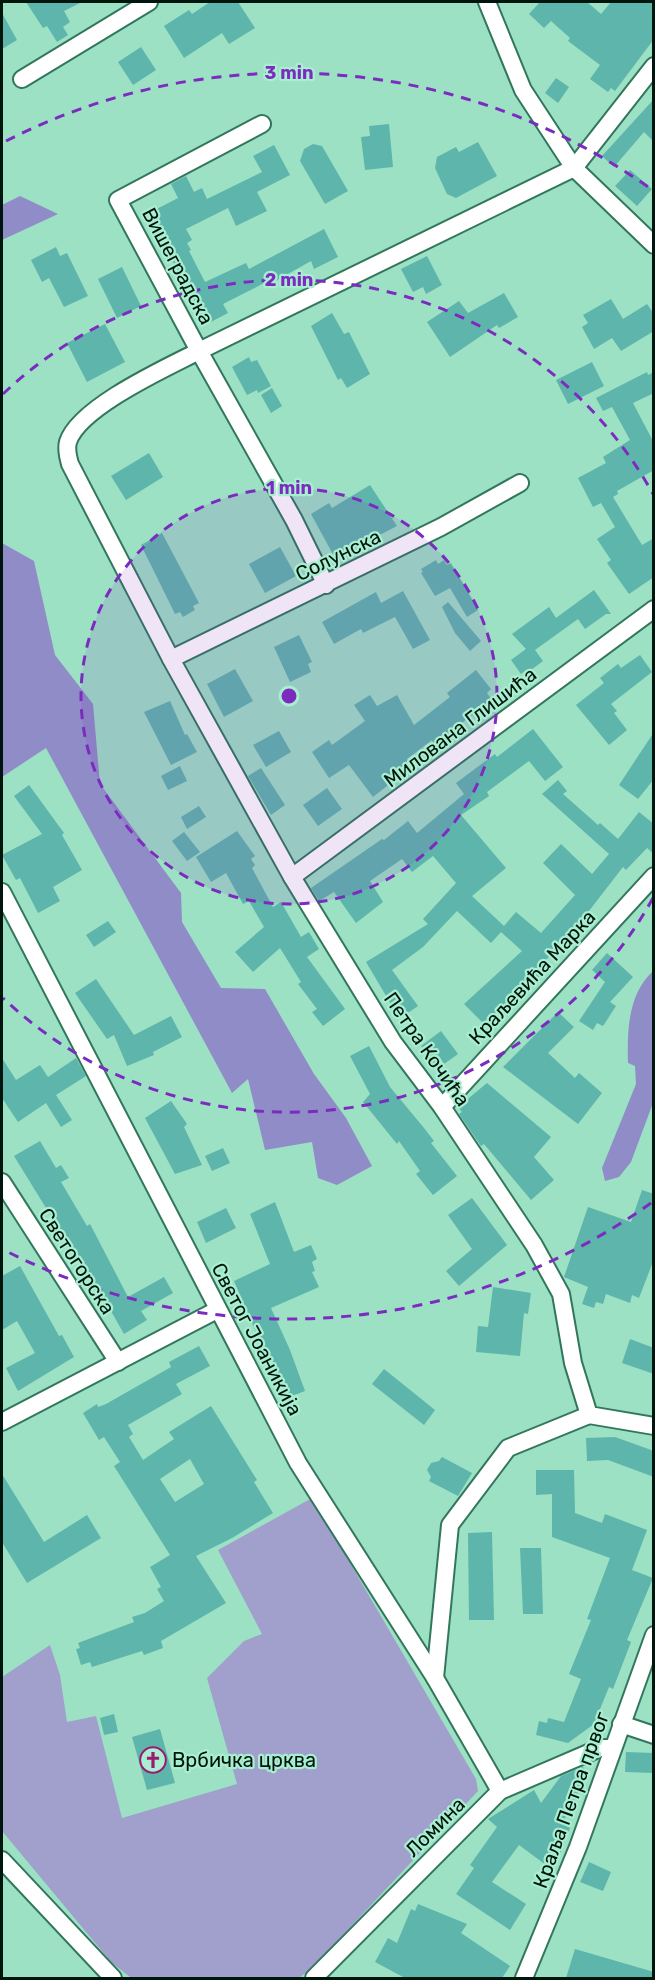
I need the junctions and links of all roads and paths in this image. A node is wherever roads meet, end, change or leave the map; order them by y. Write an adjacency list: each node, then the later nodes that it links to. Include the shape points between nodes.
1 (148, 2): 4 (street)
2 (487, 2): 6 (street, via 522,90)
3 (653, 69): 6 (street)
4 (22, 79)
5 (262, 124): 8 (street, Вишеградска, via 118,200)
6 (574, 168): 7 (street); 8 (street, Вишеградска)
7 (654, 245)
8 (199, 351): 10 (street); 12 (street, Петра Кочића, via 127,387 91,414 67,443 70,464)
9 (520, 483): 10 (street, Солунска)
10 (326, 585): 12 (street, Солунска)
11 (654, 609): 14 (street, Милована Глишића)
12 (171, 659): 14 (street, Петра Кочића)
13 (654, 876): 16 (street, Краљевића Марка)
14 (292, 877): 16 (street, Петра Кочића, via 393,1042)
15 (2, 892): 18 (street, Светог Јоаникија)
16 (442, 1107): 20 (street, Петра Кочића, via 534,1245 561,1294 573,1363)
17 (2, 1182): 19 (street, Светогорска)
18 (218, 1310): 19 (street); 24 (street, Светог Јоаникија, via 298,1463)
19 (118, 1362): 21 (street)
20 (589, 1415): 22 (street); 24 (street, via 508,1448 450,1525)
21 (2, 1422)
22 (654, 1426)
23 (654, 1635): 25 (street, Краља Петра првог)
24 (435, 1678): 28 (street, Светог Јоаникија)
25 (621, 1724): 26 (street); 27 (street, Краља Петра првог)
26 (654, 1735)
27 (612, 1748): 28 (street, Ломина, via 600,1748); 32 (street, Краља Петра првог, via 578,1847)
28 (500, 1791): 31 (street, Ломина)
29 (2, 1860): 30 (street)
30 (113, 1978)
31 (314, 1978)
32 (524, 1978)

